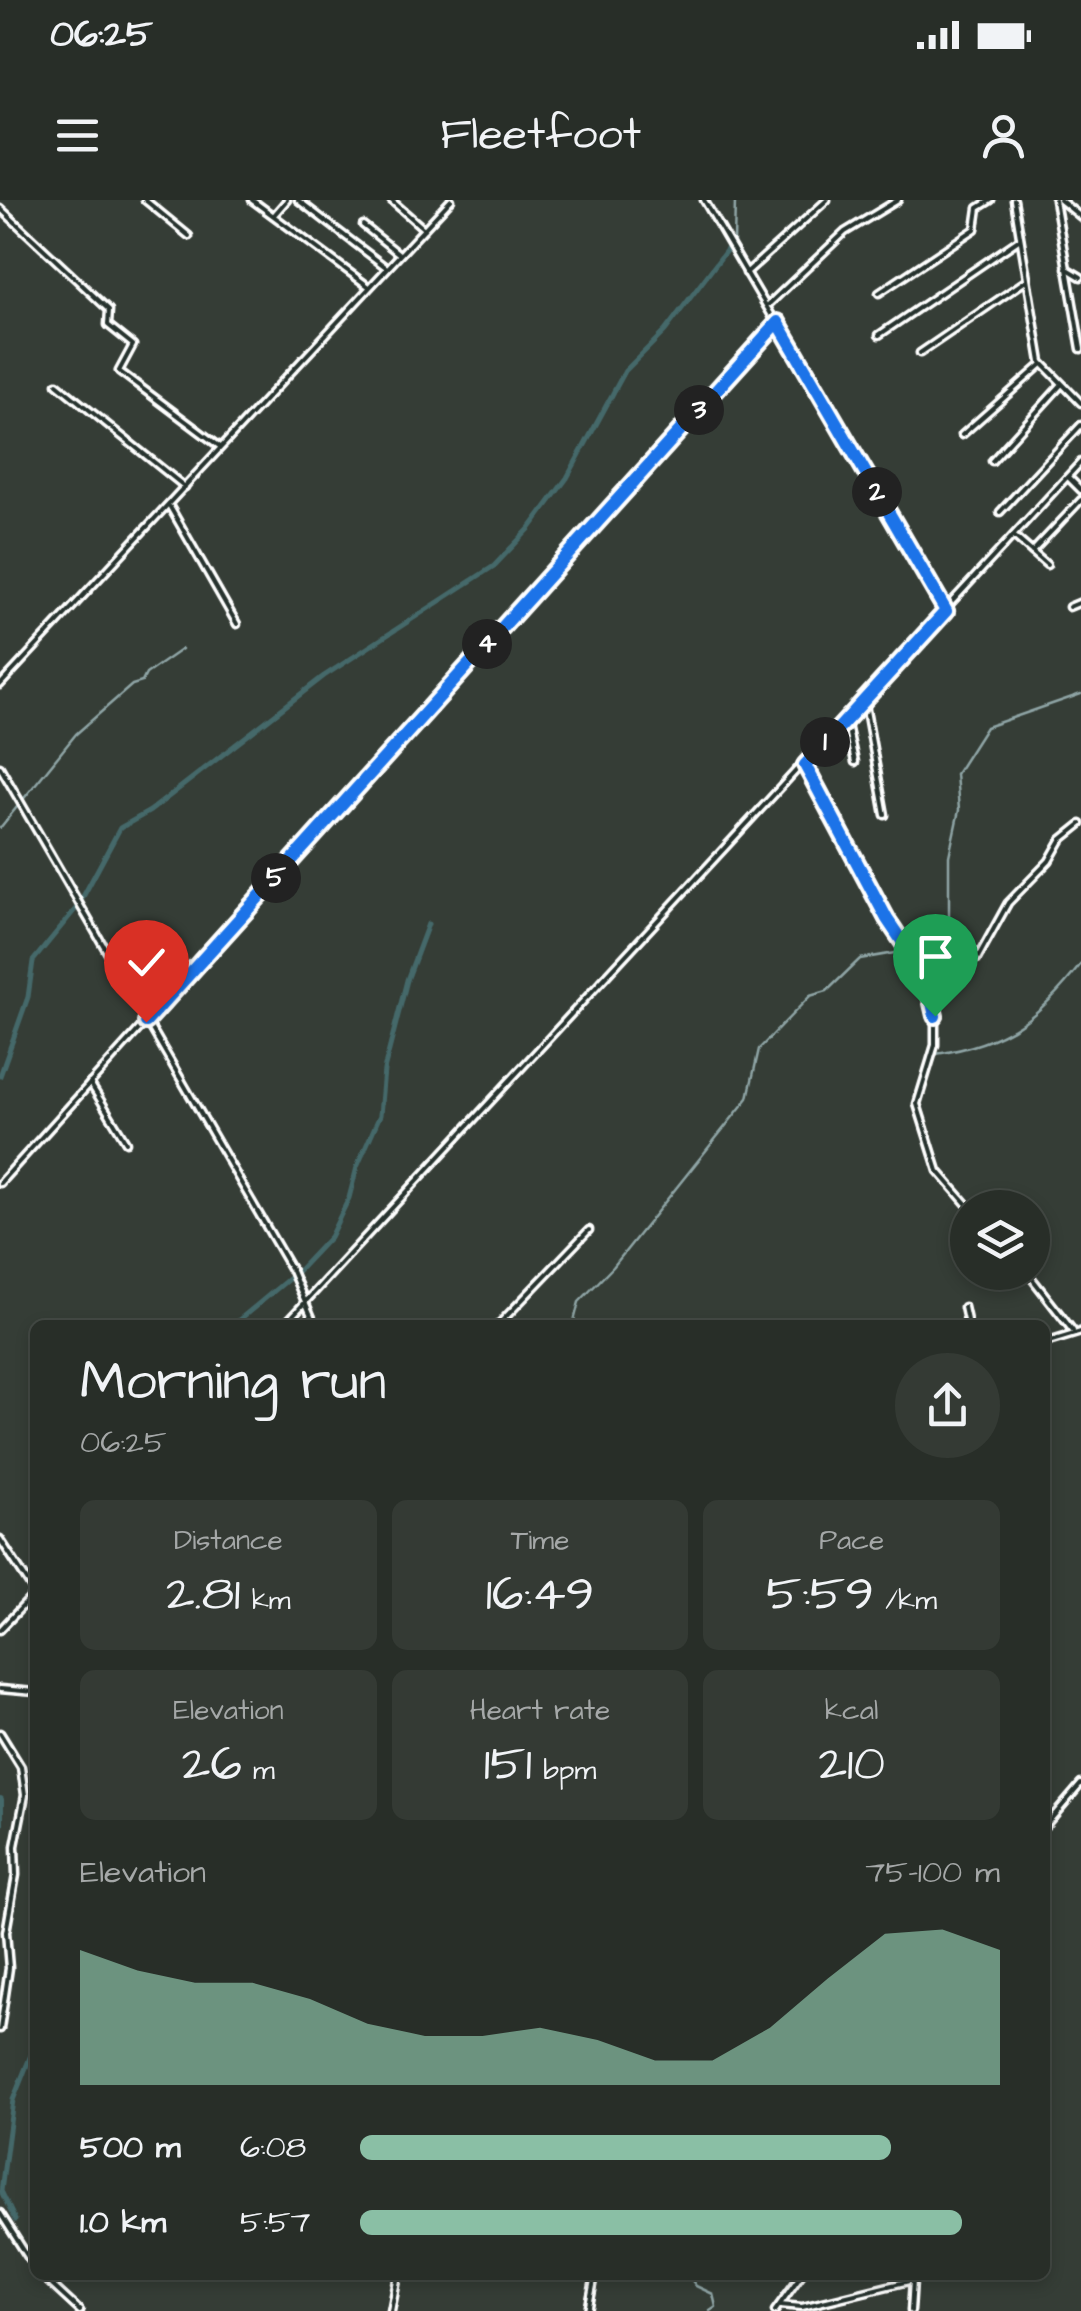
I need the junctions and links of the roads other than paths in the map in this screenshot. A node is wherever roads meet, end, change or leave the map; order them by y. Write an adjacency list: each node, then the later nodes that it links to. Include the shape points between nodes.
1 (145, 200): 18 (street)
2 (252, 200): 15 (street)
3 (288, 200): 15 (street)
4 (298, 200): 21 (street)
5 (391, 200): 17 (street)
6 (451, 200): 17 (street)
7 (704, 200): 23 (street)
8 (826, 200): 23 (street)
9 (898, 200): 28 (street, via 845,232)
10 (991, 200): 27 (street, via 978,208 975,228)
11 (1014, 200): 19 (street)
12 (1057, 200): 14 (street); 22 (street)
13 (0, 208): 39 (street, via 109,310 108,325 133,345 118,370)
14 (1080, 214)
15 (274, 216): 26 (street)
16 (362, 225): 20 (street)
17 (424, 229): 20 (street)
18 (189, 236)
19 (1021, 238): 25 (street); 30 (street)
20 (400, 254): 21 (street)
21 (387, 268): 26 (street)
22 (1066, 268): 24 (street); 31 (street)
23 (746, 274): 28 (street)
24 (1081, 277)
25 (1028, 280): 32 (street); 33 (street)
26 (369, 287): 39 (street)
27 (879, 293)
28 (769, 304): 29 (street)
29 (778, 322): 53 (street); 64 (street)
30 (880, 336)
31 (1081, 350)
32 (920, 352)
33 (1042, 364): 35 (street); 38 (street)
34 (58, 384): 43 (street)
35 (1061, 386): 36 (street); 40 (street)
36 (1081, 403)
37 (1081, 425): 47 (street)
38 (962, 435)
39 (220, 448): 43 (street)
40 (992, 461)
41 (1081, 462): 42 (street)
42 (1068, 477): 44 (street); 48 (street)
43 (185, 487): 46 (street)
44 (1081, 490)
45 (1081, 500): 49 (street)
46 (169, 505): 54 (street); 55 (street)
47 (1000, 512)
48 (1015, 538): 49 (street); 53 (street)
49 (1032, 552): 50 (street)
50 (1047, 565)
51 (1081, 602): 52 (street)
52 (1070, 607)
53 (946, 611): 56 (street)
54 (236, 624)
55 (0, 685)
56 (864, 699): 57 (street); 61 (street)
57 (846, 720): 58 (street); 59 (street)
58 (855, 762)
59 (805, 765): 63 (street, via 887,919); 71 (street)
60 (0, 767): 64 (street)
61 (885, 815)
62 (1081, 824): 63 (street, via 1008,903 977,959)
63 (926, 977): 68 (street, via 935,1045 916,1104 938,1172)
64 (146, 1022): 65 (street); 71 (street)
65 (90, 1082): 66 (street); 67 (street)
66 (126, 1142)
67 (0, 1183)
68 (954, 1190)
69 (588, 1230): 75 (street)
70 (1041, 1290): 77 (street)
71 (306, 1301): 73 (street); 74 (street)
72 (964, 1307): 76 (street)
73 (289, 1320)
74 (313, 1320)
75 (503, 1320)
76 (967, 1320)
77 (1074, 1332): 78 (street); 79 (street)
78 (1081, 1332)
79 (1050, 1342)
80 (0, 1539): 81 (street)
81 (30, 1585)
82 (30, 1598): 83 (street)
83 (0, 1630)
84 (0, 1689): 85 (street)
85 (30, 1692)
86 (0, 1733): 89 (street, via 20,1766 25,1795)
87 (1081, 1784): 88 (street)
88 (1050, 1820)
89 (0, 2029)
90 (0, 2213): 91 (street)
91 (30, 2260)
92 (46, 2280): 97 (street)
93 (397, 2280): 98 (street)
94 (594, 2280): 99 (street)
95 (798, 2280): 96 (street)
96 (780, 2305): 100 (street); 101 (street, via 802,2307 913,2280)
97 (80, 2311)
98 (391, 2311)
99 (588, 2311)
100 (776, 2311)
101 (911, 2311)

